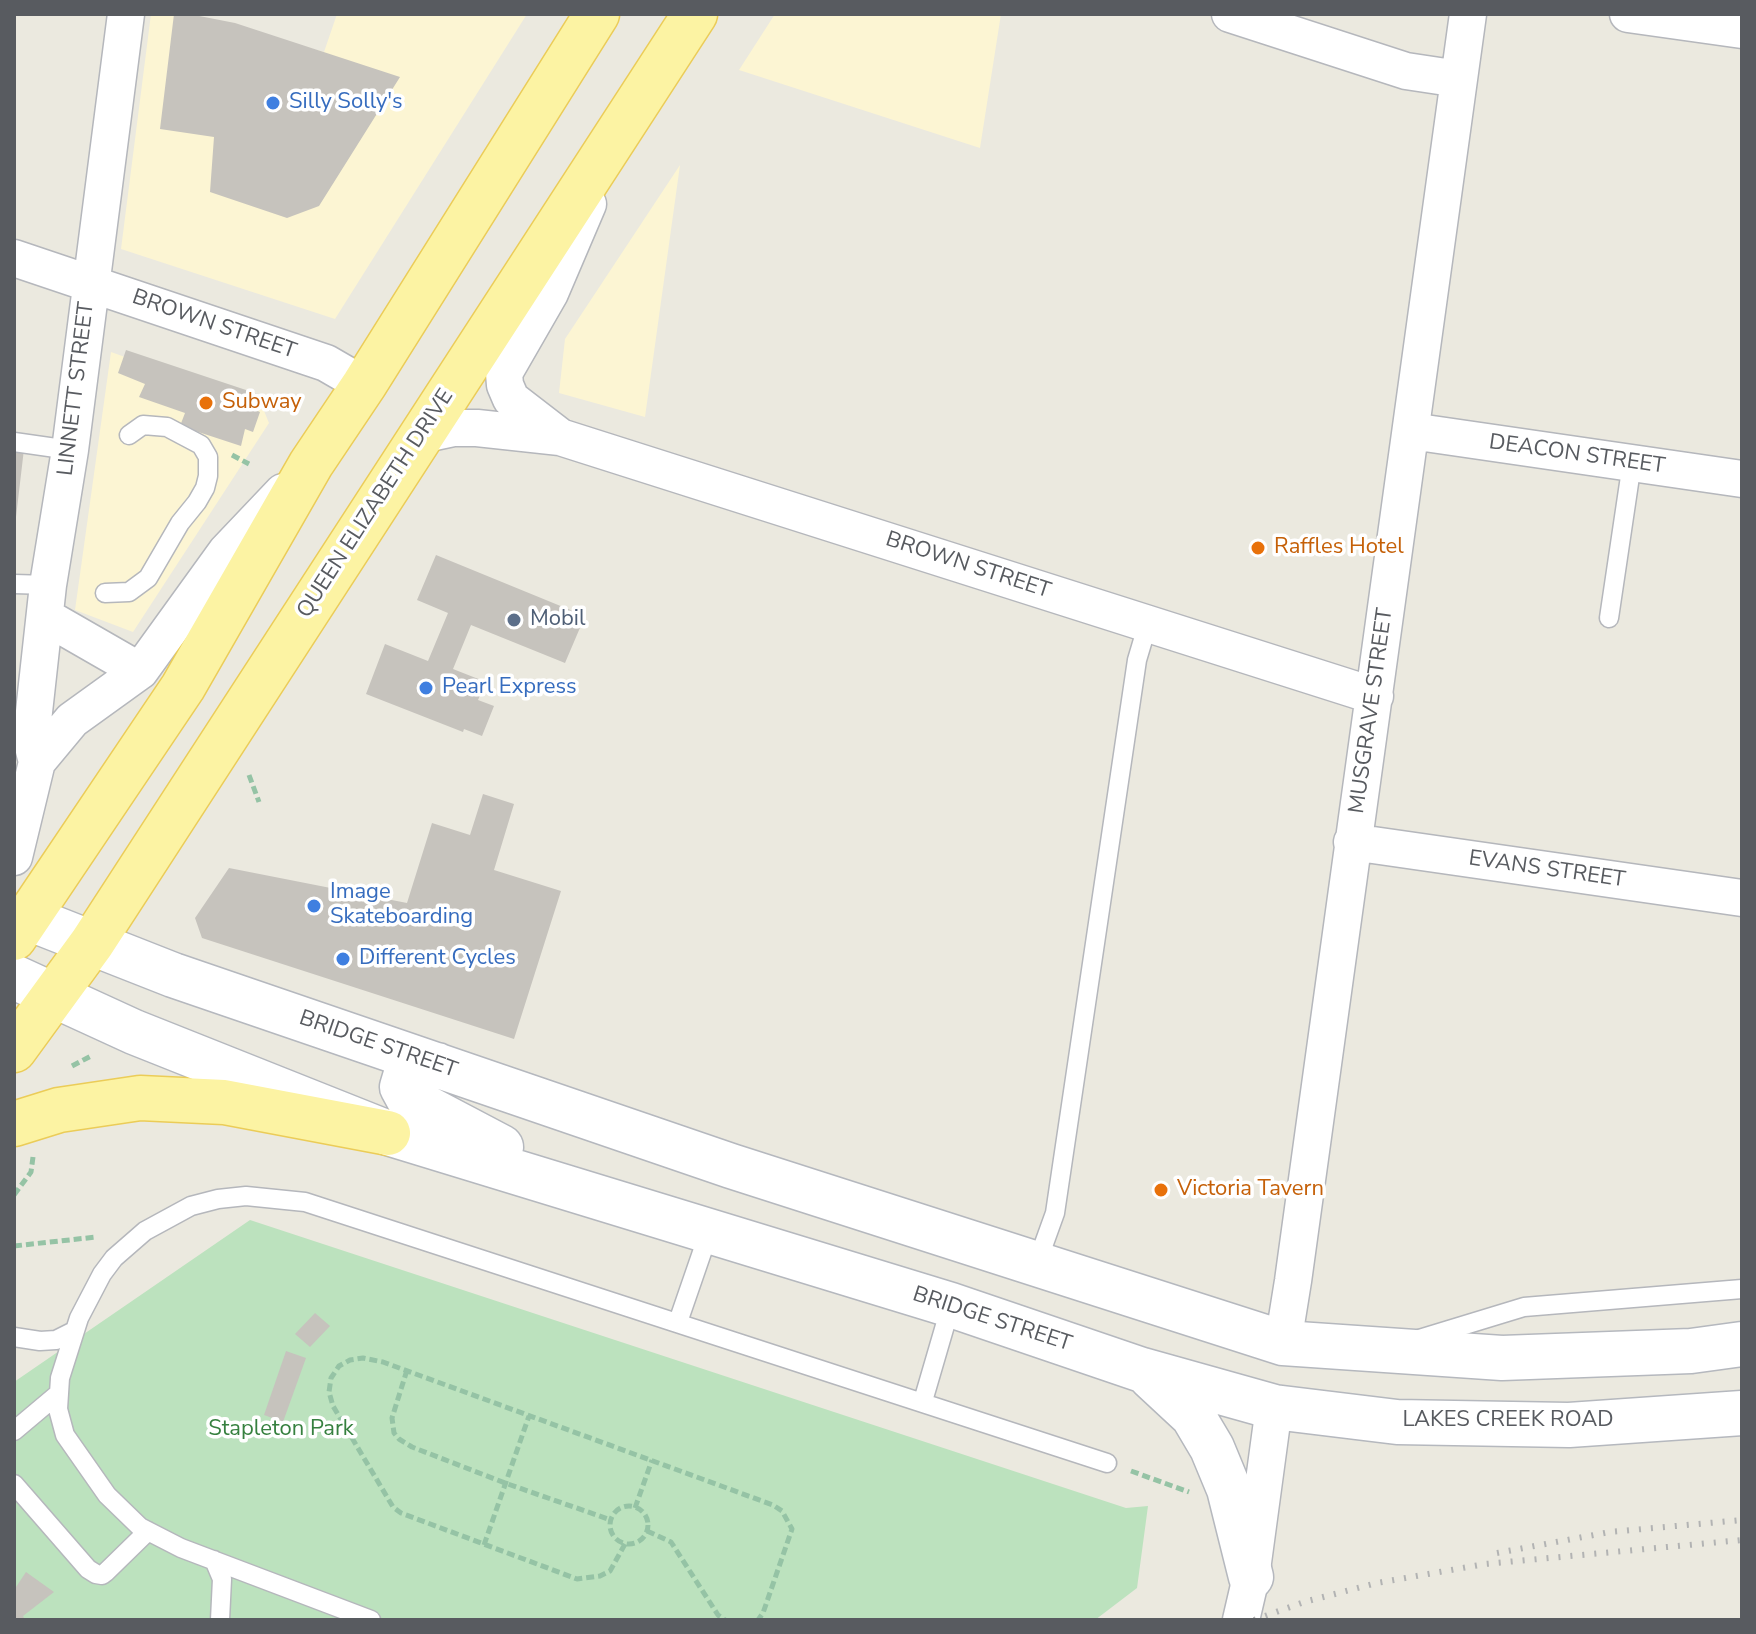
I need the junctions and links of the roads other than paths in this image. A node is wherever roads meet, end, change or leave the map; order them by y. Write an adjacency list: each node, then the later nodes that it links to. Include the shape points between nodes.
1 (126, 14): 11 (street, LINNETT STREET)
2 (597, 14): 12 (main road)
3 (695, 14): 9 (main road, QUEEN ELIZABETH DRIVE)
4 (1230, 14): 8 (street, via 1406,71)
5 (1468, 14): 8 (street, MUSGRAVE STREET)
6 (1628, 14): 7 (street)
7 (1742, 30)
8 (1459, 79): 13 (street, MUSGRAVE STREET)
9 (618, 132): 15 (main road, QUEEN ELIZABETH DRIVE); 16 (street, BROWN STREET, via 550,293 504,373 511,399)
10 (14, 258): 11 (street, BROWN STREET)
11 (91, 283): 12 (street, BROWN STREET, via 326,363); 18 (street, LINNETT STREET)
12 (364, 385): 20 (main road)
13 (1411, 431): 19 (street, DEACON STREET); 27 (street, MUSGRAVE STREET)
14 (129, 435): 22 (lane, via 143,425 167,427 201,445 209,462 208,476 148,578 129,592)
15 (421, 435): 16 (street, BROWN STREET, via 477,428); 33 (main road, QUEEN ELIZABETH DRIVE)
16 (560, 437): 25 (street, BROWN STREET)
17 (14, 442): 18 (lane)
18 (70, 450): 23 (street, LINNETT STREET)
19 (1632, 463): 21 (street, DEACON STREET); 24 (lane)
20 (311, 464): 26 (street, via 226,552); 32 (main road, via 183,687)
21 (1742, 479)
22 (105, 593)
23 (36, 596): 26 (street); 28 (street, LINNETT STREET, via 31,739)
24 (1609, 618)
25 (1148, 623): 27 (street, BROWN STREET); 43 (lane, via 1137,660 1055,1213)
26 (140, 671): 28 (street, via 72,720)
27 (1375, 696): 29 (street, MUSGRAVE STREET)
28 (37, 762): 30 (street)
29 (1352, 842): 31 (street, EVANS STREET); 49 (street, MUSGRAVE STREET)
30 (14, 857)
31 (1742, 898)
32 (21, 928): 33 (main road, BRIDGE STREET)
33 (92, 943): 35 (main road, QUEEN ELIZABETH DRIVE); 37 (main road, BRIDGE STREET)
34 (14, 977): 35 (main road, BRIDGE STREET)
35 (56, 994): 36 (main road, QUEEN ELIZABETH DRIVE); 38 (main road, BRIDGE STREET, via 134,1032)
36 (14, 1050)
37 (437, 1065): 40 (main road, BRIDGE STREET); 41 (main road, via 405,1077 402,1087 408,1098)
38 (388, 1133): 39 (main road, via 224,1102 140,1098 59,1110); 41 (main road, BRIDGE STREET)
39 (24, 1138)
40 (731, 1166): 42 (main road); 43 (main road, BRIDGE STREET)
41 (591, 1195): 42 (main road, BRIDGE STREET)
42 (709, 1232): 45 (main road, BRIDGE STREET); 46 (lane)
43 (1037, 1263): 49 (main road, BRIDGE STREET)
44 (1742, 1289): 51 (lane, via 1524,1307)
45 (951, 1305): 52 (main road, BRIDGE STREET); 54 (lane)
46 (678, 1322): 47 (lane, via 305,1202 246,1196 191,1206 145,1231 102,1274); 54 (lane)
47 (74, 1331): 48 (lane, via 56,1340); 53 (lane)
48 (14, 1337)
49 (1283, 1343): 51 (main road); 55 (main road, MUSGRAVE STREET)
50 (1742, 1344): 51 (main road, via 1691,1351 1502,1358)
51 (1386, 1349)
52 (1142, 1370): 55 (main road, BRIDGE STREET); 62 (main road, via 1193,1416 1212,1448 1229,1489)
53 (58, 1394): 57 (lane); 60 (lane, via 65,1435 79,1458 107,1495)
54 (923, 1401): 58 (lane)
55 (1274, 1407): 56 (main road, LAKES CREEK ROAD, via 1397,1422 1554,1425); 62 (street)
56 (1742, 1413)
57 (14, 1431)
58 (1107, 1463)
59 (14, 1484): 60 (lane, via 96,1574 106,1572)
60 (148, 1531): 61 (lane)
61 (214, 1560): 63 (lane, via 222,1579); 64 (lane)
62 (1251, 1577): 65 (street)
63 (220, 1620)
64 (371, 1620)
65 (1241, 1620)

